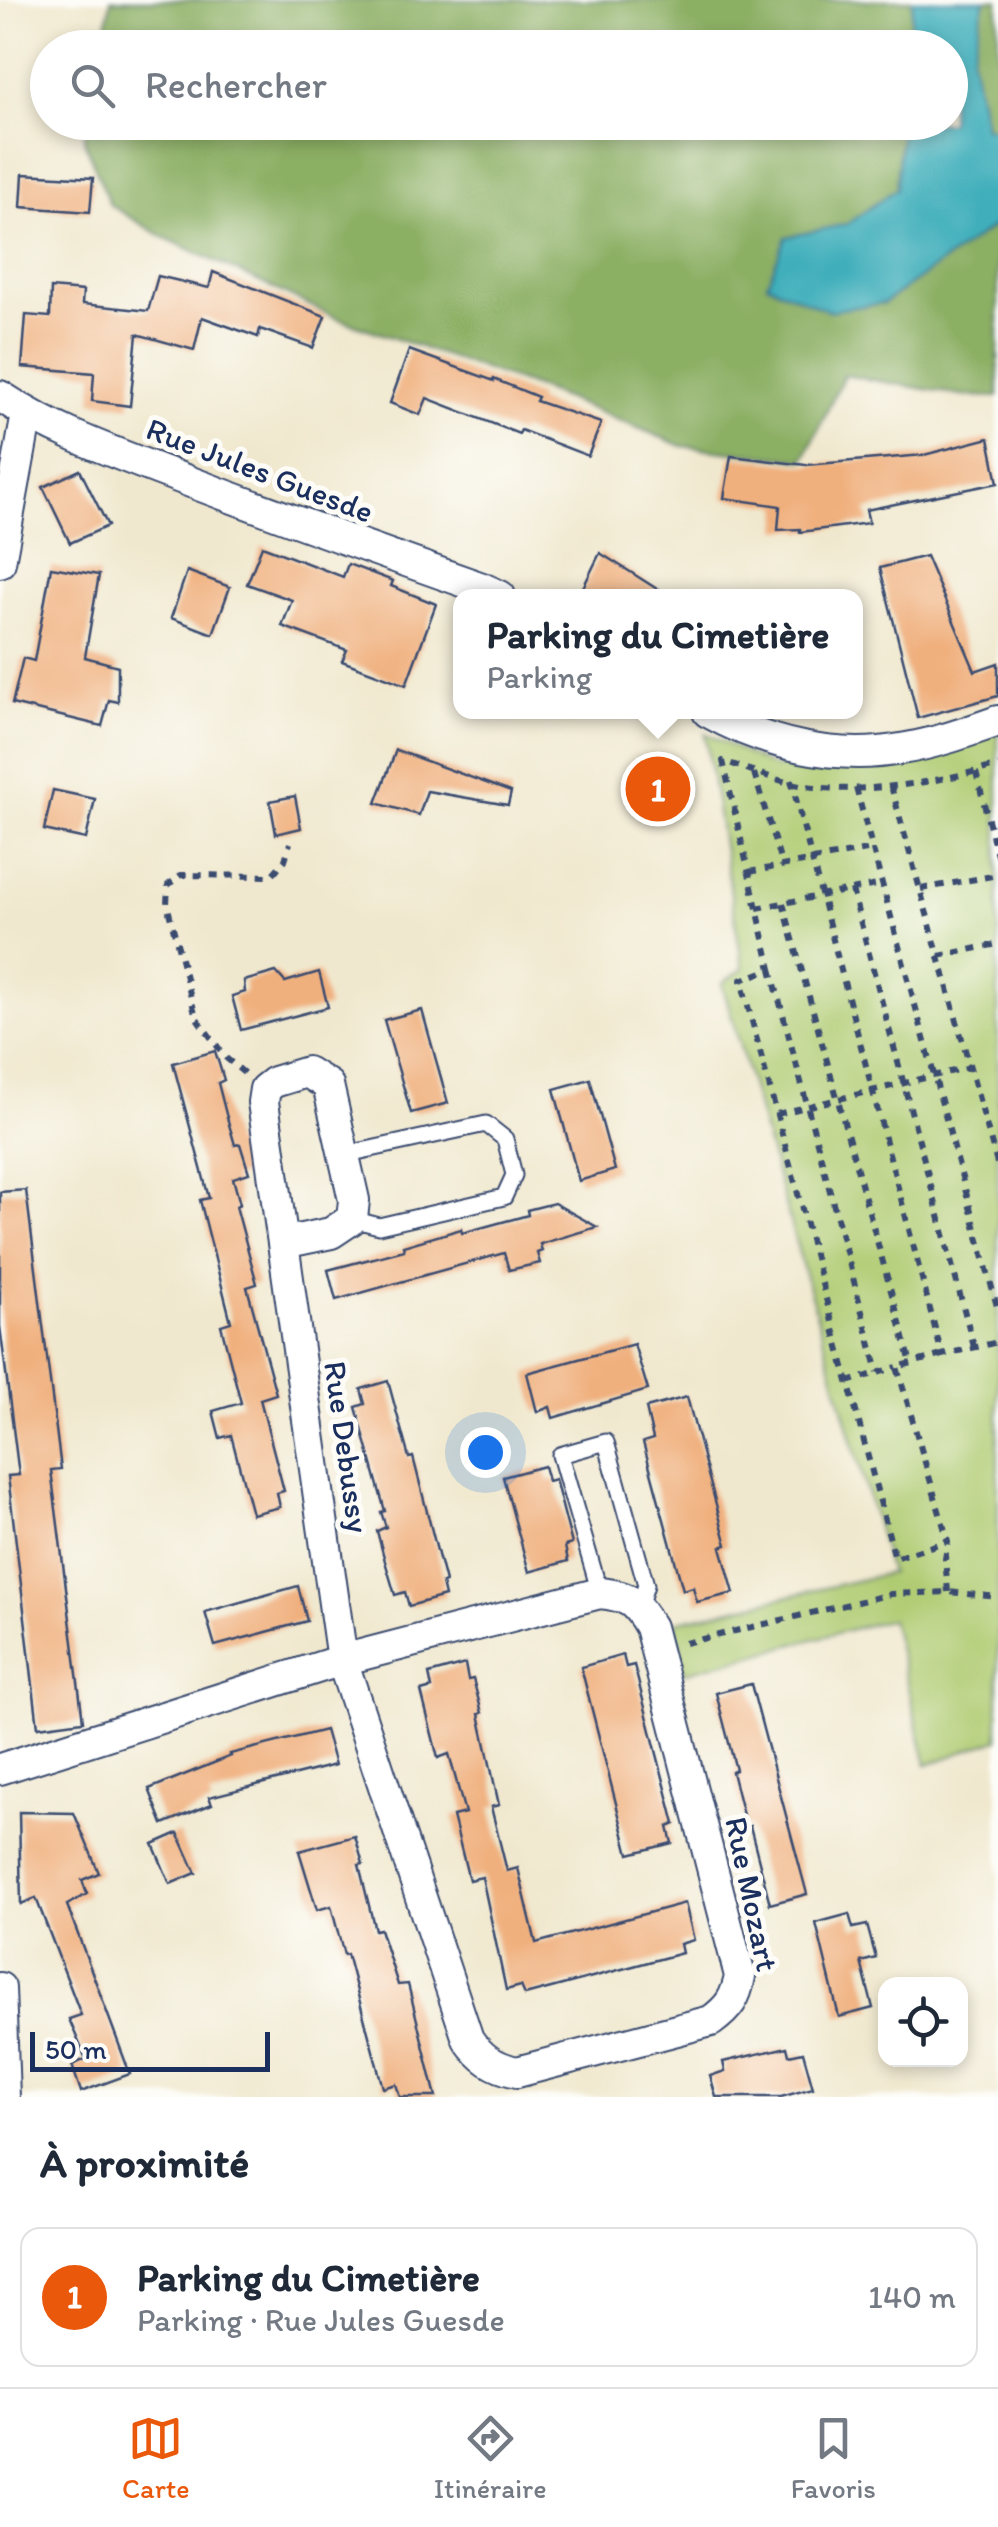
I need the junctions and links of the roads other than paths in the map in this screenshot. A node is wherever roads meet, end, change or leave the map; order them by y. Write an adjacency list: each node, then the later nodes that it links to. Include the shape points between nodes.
1 (0, 396): 2 (street, Rue Jules Guesde)
2 (27, 414): 3 (street); 4 (street, Rue Jules Guesde, via 111,452)
3 (0, 562)
4 (484, 589)
5 (725, 719): 6 (street, via 794,745 842,753 900,750)
6 (998, 721)
7 (343, 1155): 8 (street); 8 (lane, via 486,1124 505,1139 514,1175 504,1197 379,1226); 9 (street, Rue Debussy, via 328,1085 306,1072 265,1089)
8 (352, 1219): 9 (street, via 331,1233)
9 (283, 1243): 12 (street, Rue Debussy)
10 (600, 1593): 11 (street); 11 (lane, via 560,1455 606,1442 646,1586); 12 (street)
11 (639, 1607): 12 (street, Rue Mozart, via 656,1648 740,1976 736,1996 711,2021 517,2072 480,2056 468,2039)
12 (342, 1660): 13 (street)
13 (0, 1770)
14 (0, 1988): 15 (street)
15 (4, 2097)

